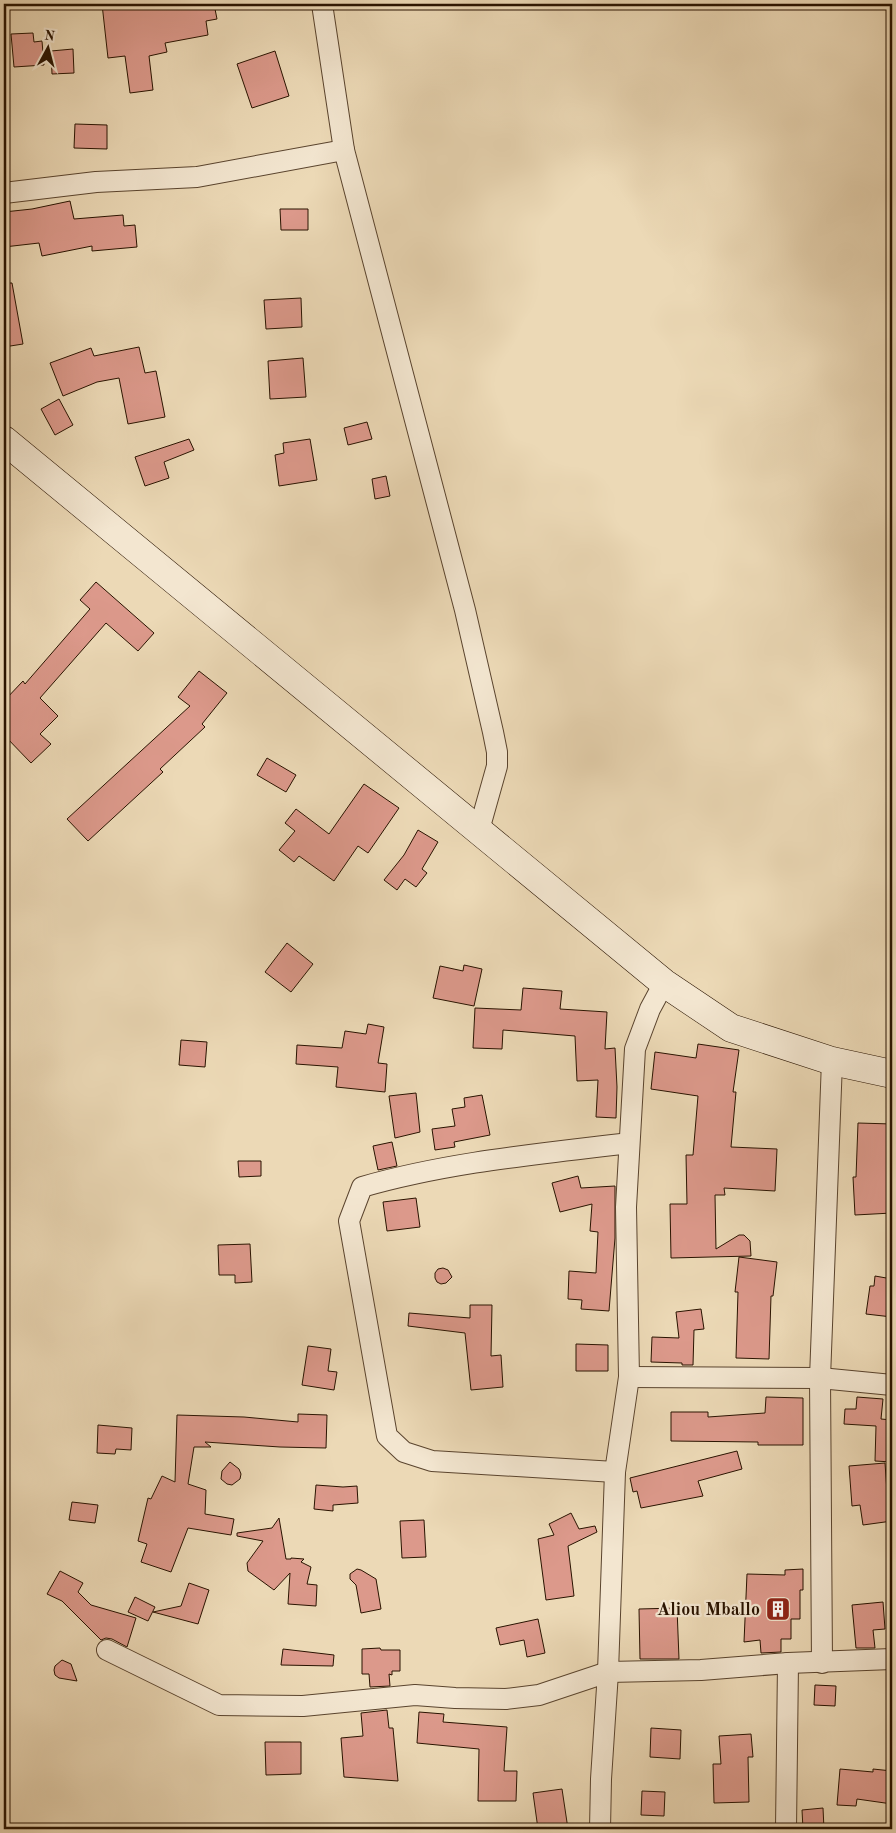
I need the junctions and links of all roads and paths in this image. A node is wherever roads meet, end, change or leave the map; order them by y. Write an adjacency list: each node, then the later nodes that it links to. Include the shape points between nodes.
1 (322, 4): 2 (street)
2 (344, 150): 3 (street, via 197,177 96,182); 5 (street, via 462,600 497,752 497,766)
3 (4, 193)
4 (4, 440): 5 (main road)
5 (479, 830): 6 (main road)
6 (664, 983): 7 (main road, via 731,1028); 9 (street, via 635,1049)
7 (832, 1061): 8 (main road); 11 (street)
8 (892, 1074)
9 (629, 1143): 10 (street, via 626,1206); 13 (street, via 479,1161 405,1174 362,1187 349,1221 387,1436 404,1452 432,1461)
10 (629, 1377): 11 (street); 13 (street)
11 (820, 1378): 12 (street); 17 (street)
12 (892, 1385)
13 (615, 1472): 18 (street)
14 (107, 1650): 18 (street, via 220,1705 303,1706 415,1695 506,1699 539,1695)
15 (892, 1659): 17 (street)
16 (788, 1663): 17 (street); 18 (street, via 701,1670); 20 (street)
17 (822, 1663)
18 (608, 1672): 19 (street)
19 (600, 1829)
20 (786, 1829)

